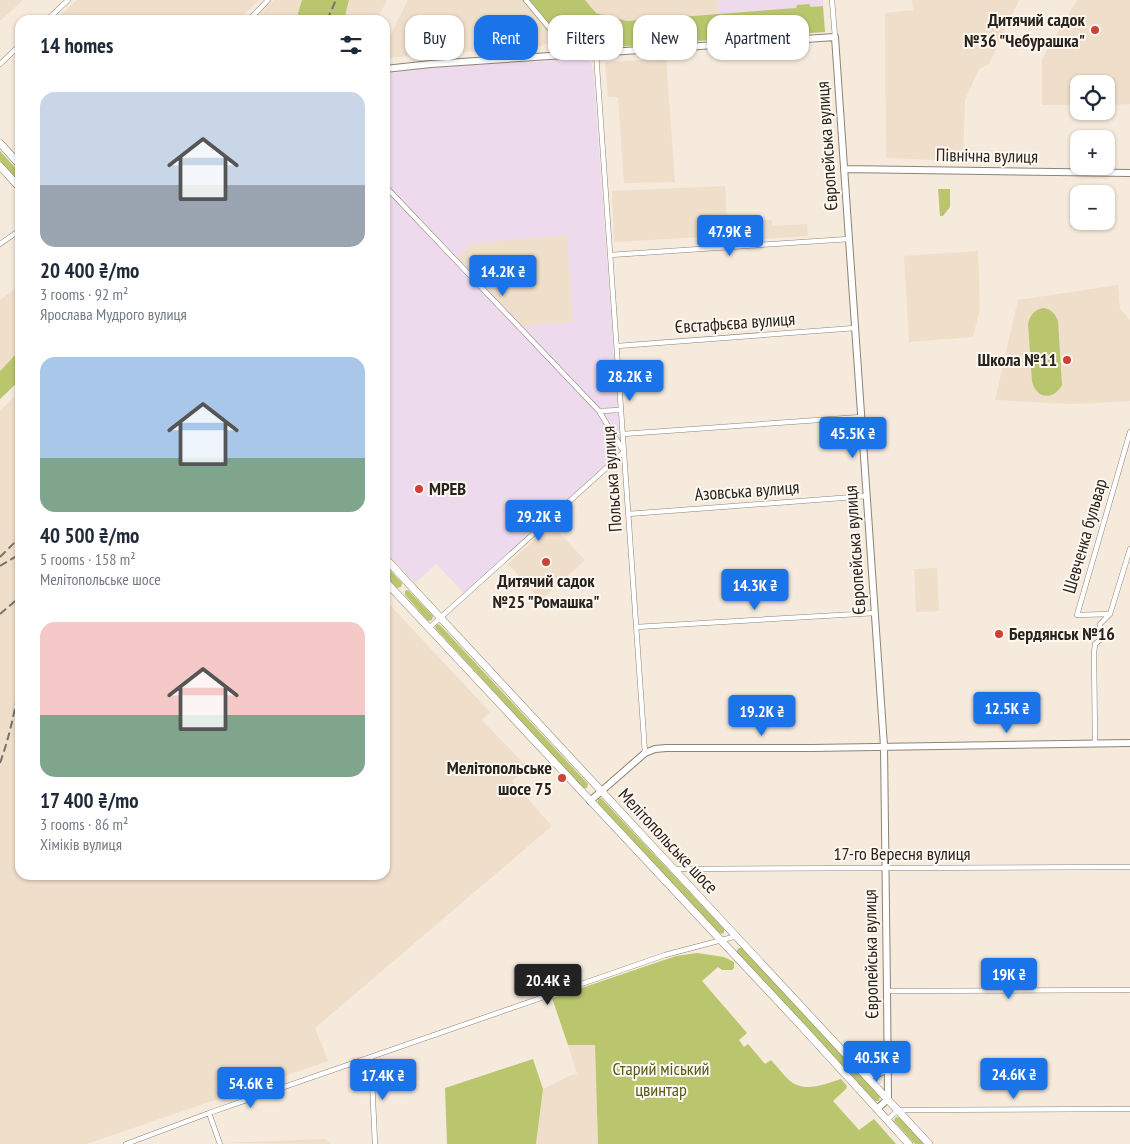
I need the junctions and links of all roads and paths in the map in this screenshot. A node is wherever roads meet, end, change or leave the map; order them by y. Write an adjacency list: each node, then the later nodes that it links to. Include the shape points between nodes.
1 (68, 0): 5 (street)
2 (268, 0): 6 (street)
3 (526, 0): 7 (street)
4 (832, 0): 8 (street, Європейська вулиця)
5 (52, 15)
6 (254, 15)
7 (548, 26)
8 (834, 37): 10 (street); 18 (street, Європейська вулиця)
9 (15, 50): 13 (street)
10 (623, 51)
11 (548, 56): 14 (street)
12 (596, 60): 25 (street, Польська вулиця)
13 (0, 64)
14 (390, 68)
15 (0, 143): 16 (main road)
16 (15, 160)
17 (0, 166): 20 (main road)
18 (844, 170): 19 (street, Північна вулиця); 23 (street, Європейська вулиця)
19 (1130, 173)
20 (15, 182)
21 (390, 191): 29 (street)
22 (15, 234): 24 (street)
23 (848, 239): 25 (street); 26 (street, Європейська вулиця)
24 (0, 244)
25 (610, 255): 27 (street, Польська вулиця)
26 (855, 328): 27 (street, Євстафьєва вулиця); 30 (street, Європейська вулиця)
27 (616, 346): 28 (street, Польська вулиця)
28 (621, 410): 29 (street); 32 (street, Польська вулиця)
29 (599, 411): 33 (street)
30 (861, 417): 32 (street); 34 (street, Європейська вулиця)
31 (1130, 432): 40 (street, Шевченка бульвар, via 1077,615)
32 (623, 434): 33 (street, Польська вулиця)
33 (624, 452): 35 (street, Польська вулиця); 41 (street)
34 (867, 496): 35 (street, Азовська вулиця); 39 (street, Європейська вулиця)
35 (628, 514): 43 (street, Польська вулиця)
36 (1130, 550): 40 (street)
37 (390, 563): 41 (main road, Мелітопольське шосе)
38 (390, 586): 42 (main road, Мелітопольське шосе)
39 (875, 613): 43 (street); 46 (street, Європейська вулиця)
40 (1110, 614): 44 (street, via 1100,624 1100,640 1095,644)
41 (441, 618): 42 (street); 48 (main road, Мелітопольське шосе)
42 (429, 628): 49 (main road, Мелітопольське шосе)
43 (636, 628): 47 (street, Польська вулиця)
44 (1095, 743): 45 (street); 46 (street)
45 (1130, 743)
46 (884, 746): 47 (street, via 666,748); 51 (street, Європейська вулиця)
47 (645, 753): 48 (street)
48 (602, 791): 49 (street); 52 (main road, Мелітопольське шосе)
49 (590, 802): 54 (main road, Мелітопольське шосе)
50 (1130, 867): 51 (street, 17-го Вересня вулиця)
51 (885, 868): 52 (street, 17-го Вересня вулиця); 55 (street, Європейська вулиця)
52 (673, 869): 53 (main road, Мелітопольське шосе)
53 (737, 936): 54 (street); 59 (main road, Мелітопольське шосе)
54 (721, 941): 57 (street, via 666,955); 61 (main road, Мелітопольське шосе)
55 (887, 990): 56 (street); 58 (street, Європейська вулиця)
56 (1130, 990)
57 (371, 1058): 64 (street); 68 (street)
58 (888, 1066): 59 (street, via 879,1074); 60 (street, Європейська вулиця)
59 (865, 1075): 60 (main road, Мелітопольське шосе)
60 (888, 1099): 61 (street); 63 (main road, Мелітопольське шосе)
61 (877, 1109): 65 (main road, Мелітопольське шосе)
62 (1130, 1109): 63 (street)
63 (898, 1110): 65 (street); 70 (main road, Мелітопольське шосе)
64 (208, 1113): 66 (street); 67 (street)
65 (887, 1120): 69 (main road, Мелітопольське шосе)
66 (126, 1144)
67 (220, 1144)
68 (375, 1144)
69 (909, 1144)
70 (929, 1144)

